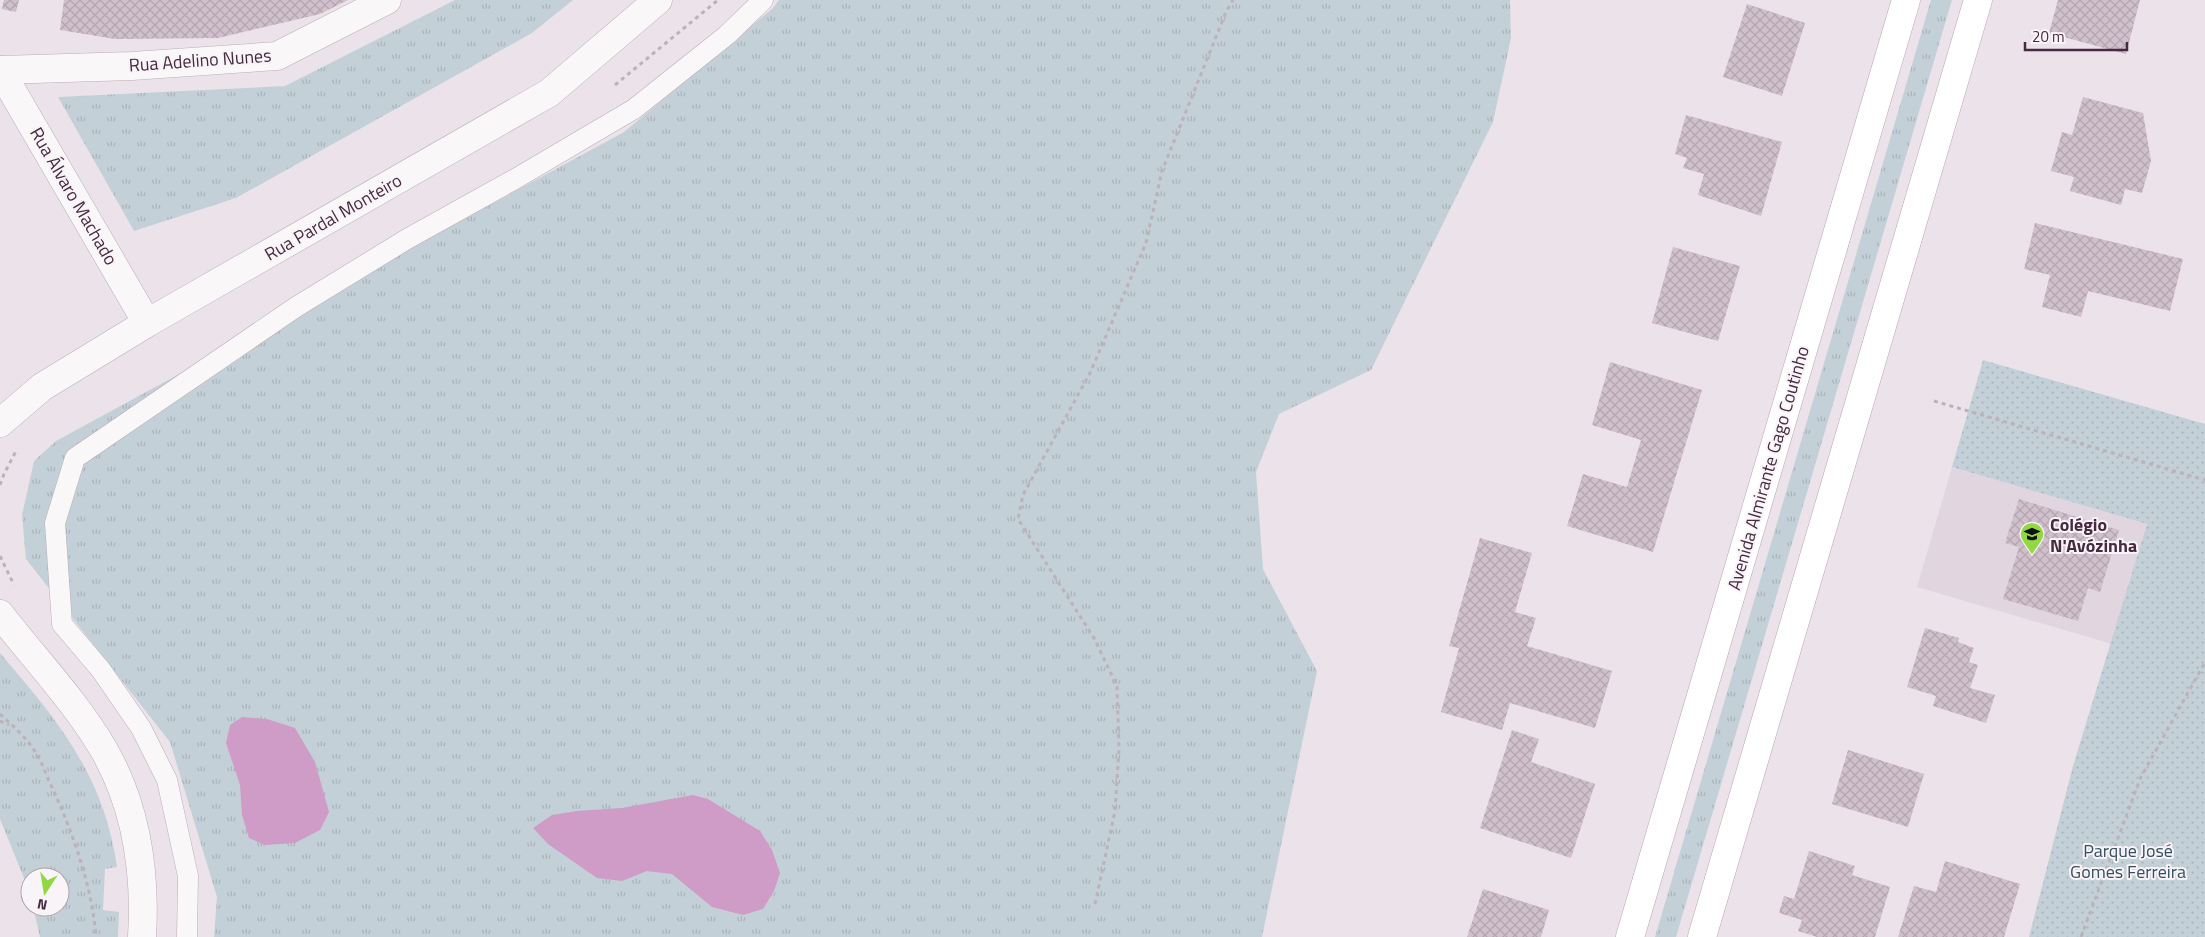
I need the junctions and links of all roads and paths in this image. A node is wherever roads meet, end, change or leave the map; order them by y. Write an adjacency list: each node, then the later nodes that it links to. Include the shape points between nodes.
1 (387, 0): 7 (street, Rua Adelino Nunes, via 277,56 132,66)
2 (658, 0): 8 (street, Rua Pardal Monteiro, via 549,93)
3 (763, 0): 20 (lane, via 728,35 634,109 407,239 296,307 75,458 56,522 62,624 101,670 141,728 167,780 188,876)
4 (1233, 0): 17 (path, via 1162,171 1146,243 1090,373 1022,495 1018,519 1094,638 1117,686 1120,749 1115,811)
5 (1906, 0): 21 (main road, Avenida Almirante Gago Coutinho)
6 (1978, 0): 22 (main road)
7 (0, 70): 8 (street, Rua Álvaro Machado)
8 (147, 322): 10 (street, Rua Pardal Monteiro, via 42,387)
9 (1934, 401): 11 (path)
10 (0, 423)
11 (2205, 480)
12 (0, 614): 19 (street, via 85,721 119,779 139,845 143,879)
13 (2205, 662): 23 (path, via 2140,779)
14 (0, 714): 16 (path)
15 (0, 720): 16 (path)
16 (12, 726): 18 (path, via 36,754 58,800 75,846)
17 (1095, 904)
18 (96, 937)
19 (142, 937)
20 (187, 937)
21 (1630, 937)
22 (1702, 937)
23 (2080, 937)

